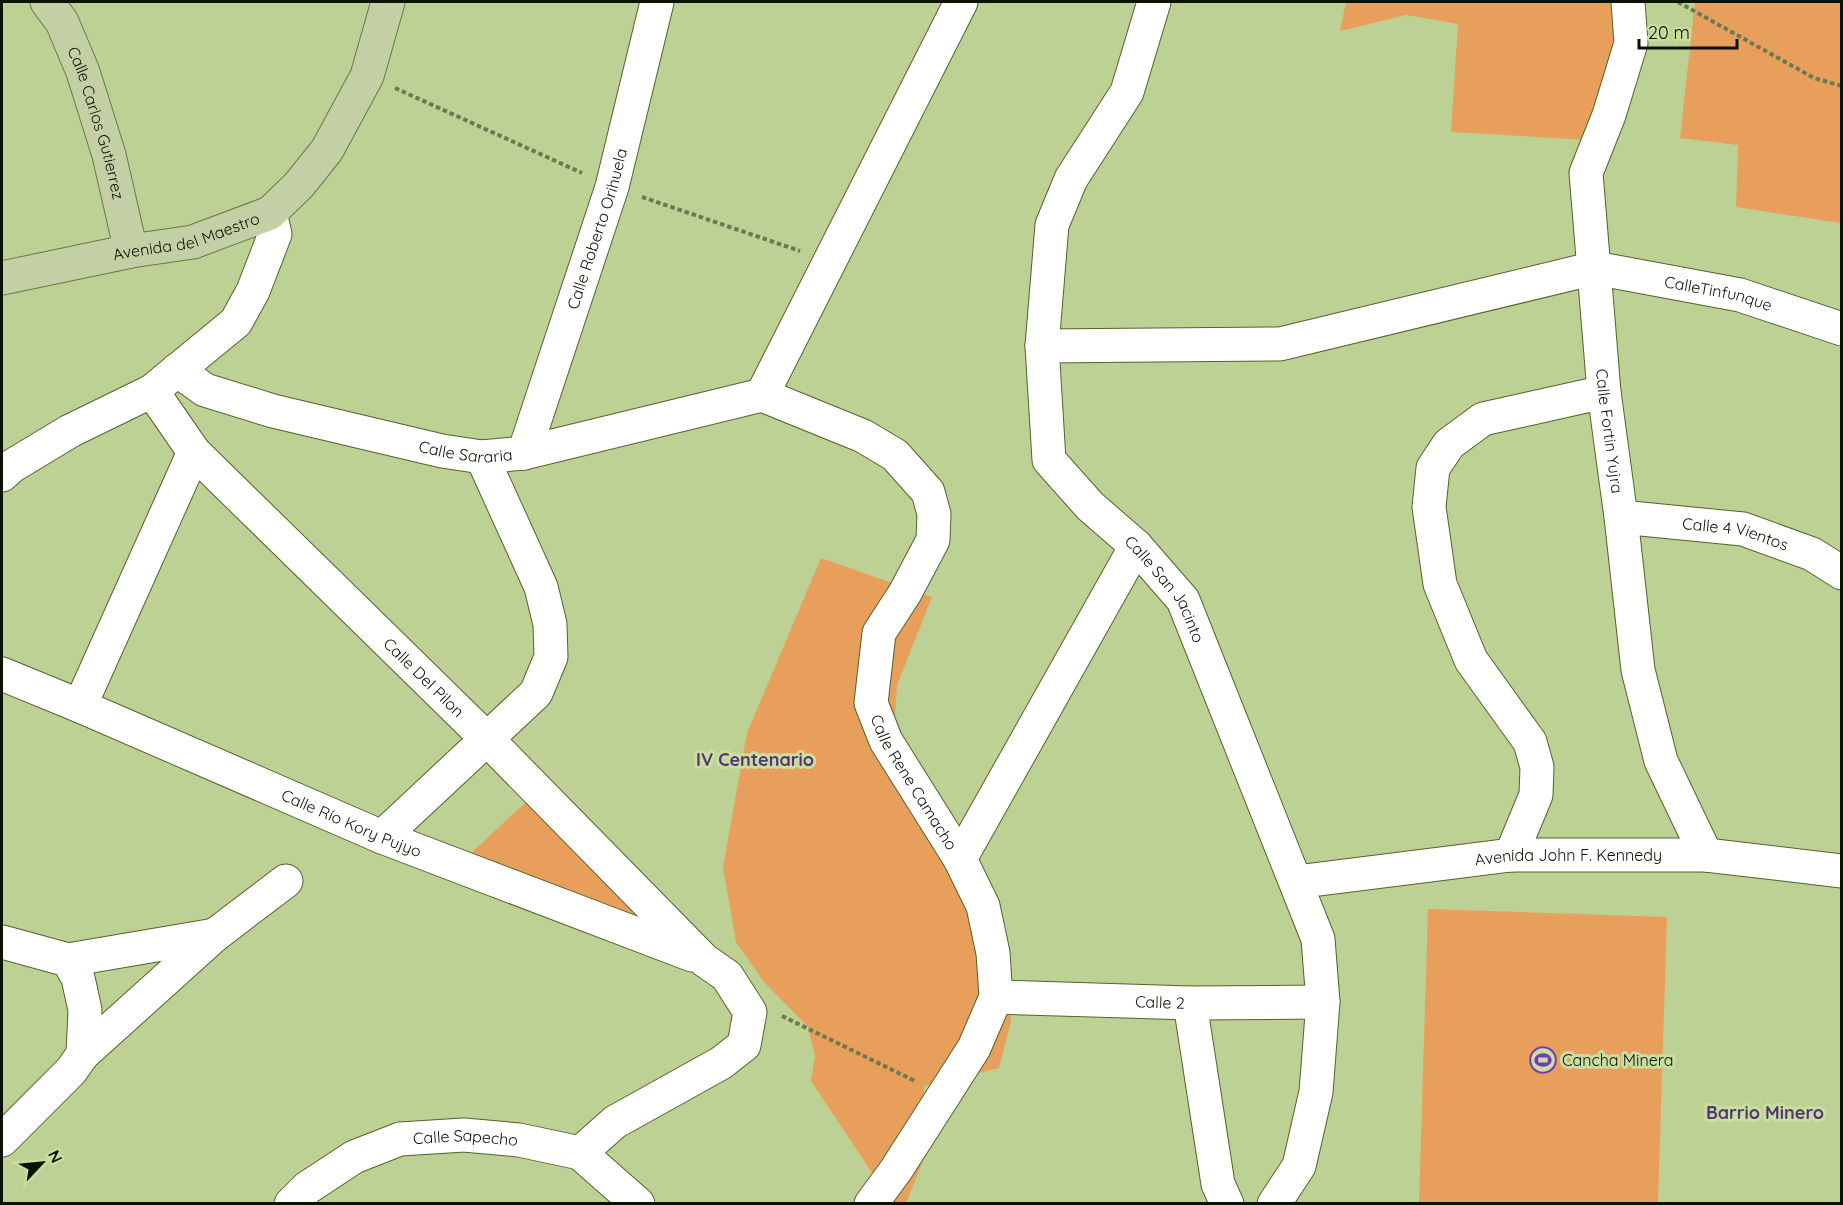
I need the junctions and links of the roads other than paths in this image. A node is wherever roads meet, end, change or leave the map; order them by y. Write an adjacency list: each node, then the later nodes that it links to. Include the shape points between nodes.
1 (47, 2): 8 (main road, Calle Carlos Gutierrez, via 62,22 83,72 109,155)
2 (388, 2): 7 (main road, Avenida del Maestro, via 367,76 327,150)
3 (657, 2): 18 (street, Calle Roberto Orihuela, via 612,187)
4 (961, 2): 16 (street)
5 (1154, 2): 12 (street, Calle San Jacinto, via 1127,92 1071,179 1053,225)
6 (1628, 2): 9 (street, Calle Fortin Yujra, via 1631,43 1609,116 1586,173)
7 (270, 213): 8 (main road, Avenida del Maestro, via 194,242); 13 (street, via 275,234 236,322)
8 (131, 251): 10 (main road, Avenida del Maestro)
9 (1595, 268): 11 (street, CalleTinfunque, via 1740,295); 12 (street, via 1280,344); 15 (street, Calle Fortin Yujra)
10 (2, 278)
11 (1842, 329)
12 (1042, 346): 22 (street, Calle San Jacinto, via 1049,460 1090,506)
13 (177, 370): 14 (street); 19 (street, Calle Sararia, via 205,390 273,411)
14 (152, 391): 17 (street, Calle Del Pilon); 20 (street, via 70,431)
15 (1604, 392): 21 (street, Calle Fortin Yujra); 28 (street, via 1483,419 1449,444 1433,468 1429,507 1440,584 1471,660 1530,742 1537,767 1536,795)
16 (762, 395): 18 (street, Calle Sararia); 30 (street, Calle Rene Camacho, via 863,436 894,455 928,492 934,514 933,540 879,633 871,703 886,741)
17 (194, 452): 25 (street); 26 (street, Calle Del Pilon)
18 (524, 453): 19 (street, Calle Sararia)
19 (482, 457): 26 (street, via 541,587 550,624 551,657 536,693)
20 (2, 475)
21 (1621, 517): 23 (street, Calle 4 Vientos, via 1743,528 1812,554); 29 (street, Calle Fortin Yujra, via 1640,682 1661,761)
22 (1136, 546): 30 (street); 33 (street, Calle San Jacinto, via 1183,600)
23 (1842, 573)
24 (2, 674): 25 (street, Calle Río Kory Pujyo)
25 (80, 706): 27 (street, Calle Río Kory Pujyo)
26 (487, 739): 27 (street); 37 (street, Calle Del Pilon)
27 (382, 837): 37 (street, Calle Río Kory Pujyo)
28 (1511, 855): 29 (street, Avenida John F. Kennedy); 33 (street, Avenida John F. Kennedy)
29 (1706, 855): 31 (street, Avenida John F. Kennedy)
30 (960, 859): 38 (street, Calle Rene Camacho, via 983,906 993,953)
31 (1842, 871)
32 (286, 881): 34 (street)
33 (1296, 882): 39 (street, Calle San Jacinto, via 1318,939)
34 (215, 934): 36 (street); 41 (street)
35 (2, 942): 36 (street)
36 (68, 960): 41 (street, via 78,978 85,1010)
37 (704, 960): 43 (street, via 727,976 750,1012 744,1045 721,1063 615,1122)
38 (996, 997): 40 (street, Calle 2); 46 (street, Calle Rene Camacho, via 975,1048)
39 (1323, 1002): 40 (street, Calle 2); 48 (street, Calle San Jacinto, via 1316,1092 1299,1166)
40 (1190, 1003): 47 (street, via 1218,1184)
41 (82, 1054): 42 (street, via 71,1071)
42 (2, 1140)
43 (580, 1154): 44 (street, Calle Sapecho); 45 (street, Calle Sapecho, via 519,1140 464,1135 400,1139 354,1156)
44 (628, 1200)
45 (291, 1203)
46 (871, 1203)
47 (1227, 1203)
48 (1274, 1203)

